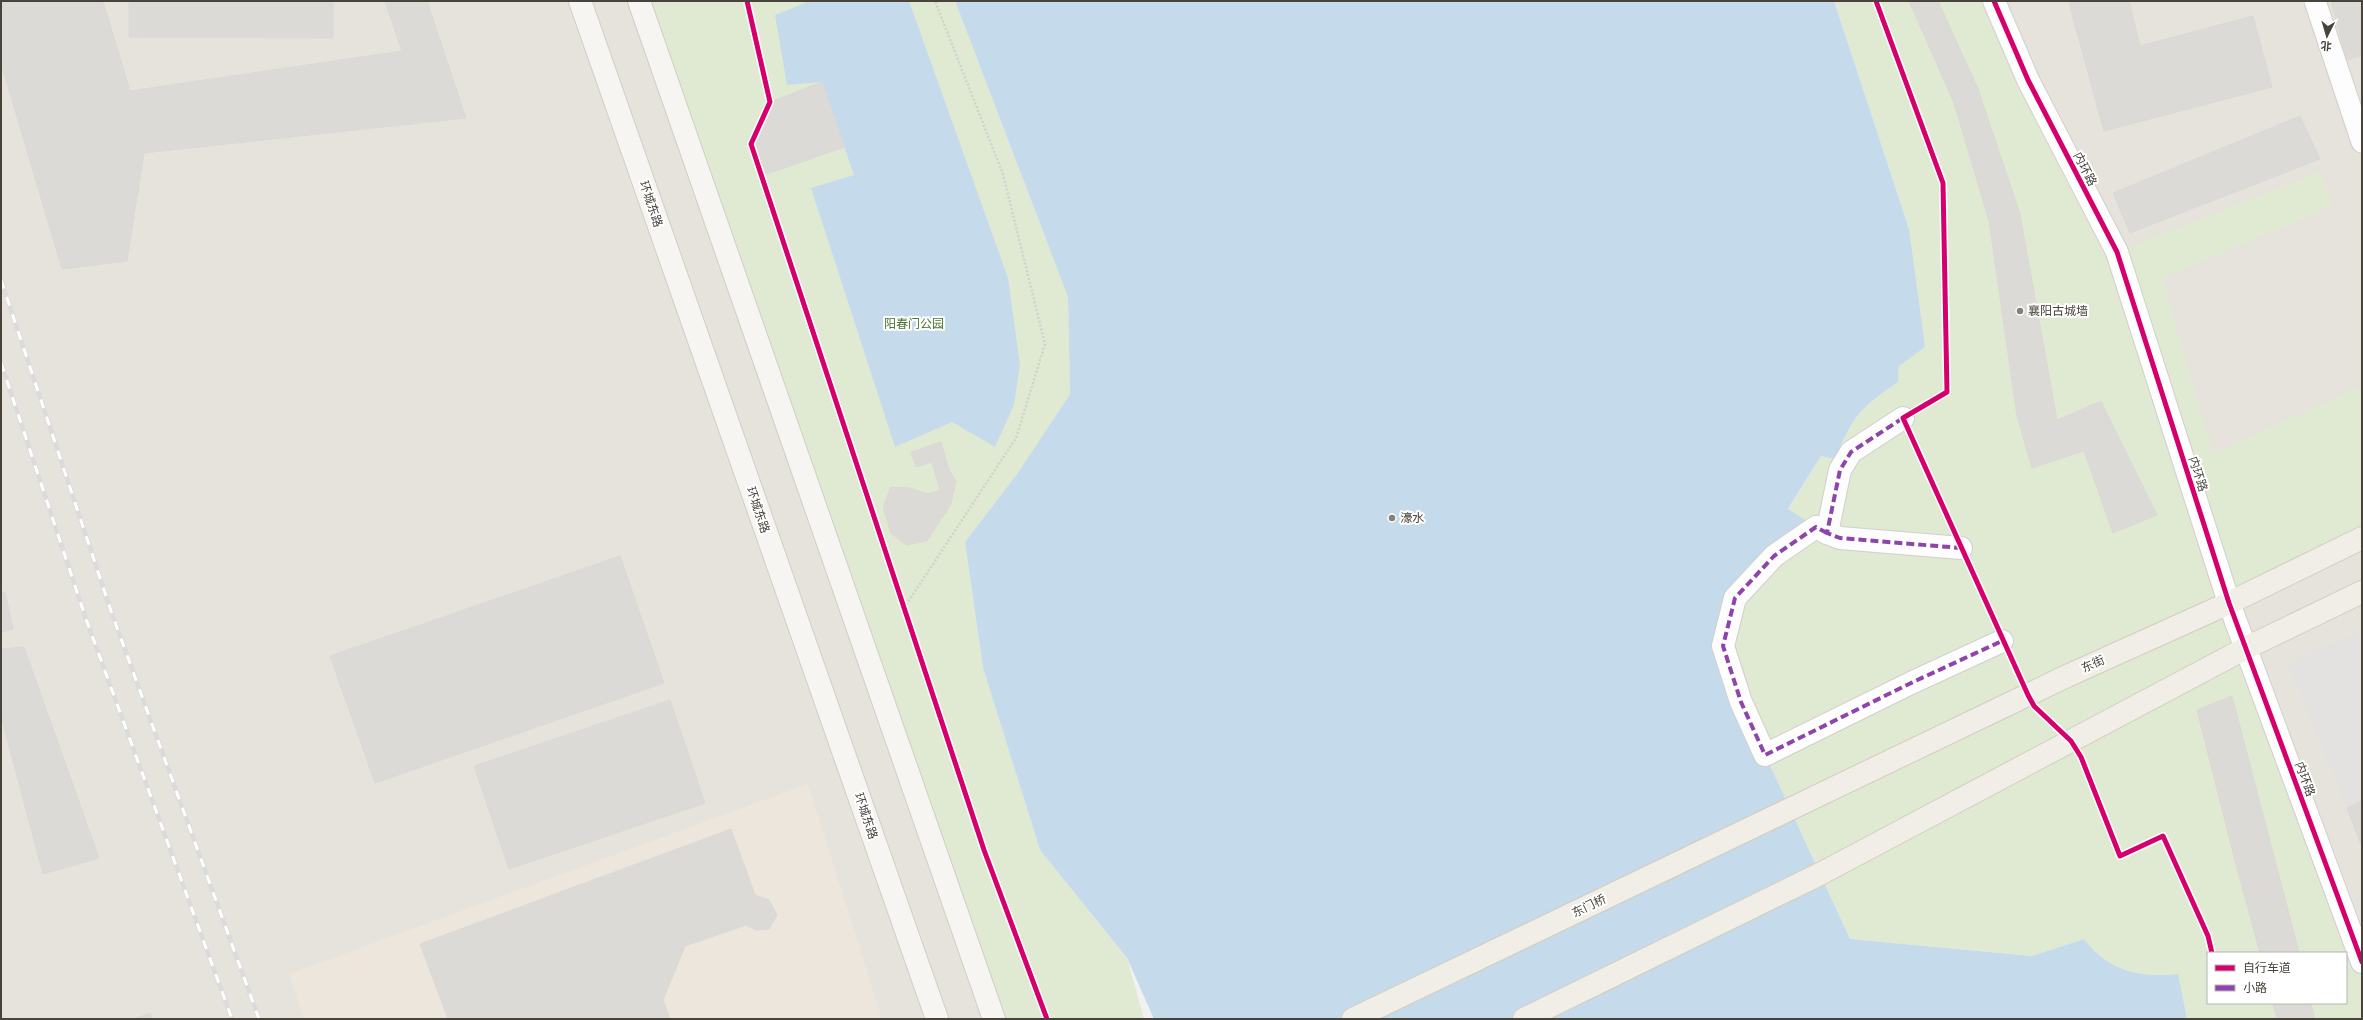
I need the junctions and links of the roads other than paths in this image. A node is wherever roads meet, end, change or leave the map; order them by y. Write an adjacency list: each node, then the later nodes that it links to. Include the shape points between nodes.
1 (580, 1): 17 (main road, 环城东路)
2 (639, 1): 16 (main road)
3 (1994, 1): 11 (street, 内环路, via 2028,80 2117,252)
4 (2315, 1): 5 (lane)
5 (2362, 142)
6 (1903, 418): 7 (street, via 1851,452 1840,470)
7 (1827, 533): 9 (street, via 1840,538); 12 (street, via 1816,527 1780,552 1735,598 1723,646 1740,702 1765,755)
8 (2362, 538): 11 (main road, 东街)
9 (1961, 548)
10 (2362, 592): 13 (main road)
11 (2229, 603): 13 (street, 内环路); 14 (main road, 东街, via 2067,676)
12 (2002, 640)
13 (2246, 648): 15 (street, 内环路); 19 (main road, via 1852,856)
14 (1824, 793): 18 (main road, 东门桥)
15 (2362, 962)
16 (996, 1016)
17 (937, 1019)
18 (1353, 1019)
19 (1524, 1019)

